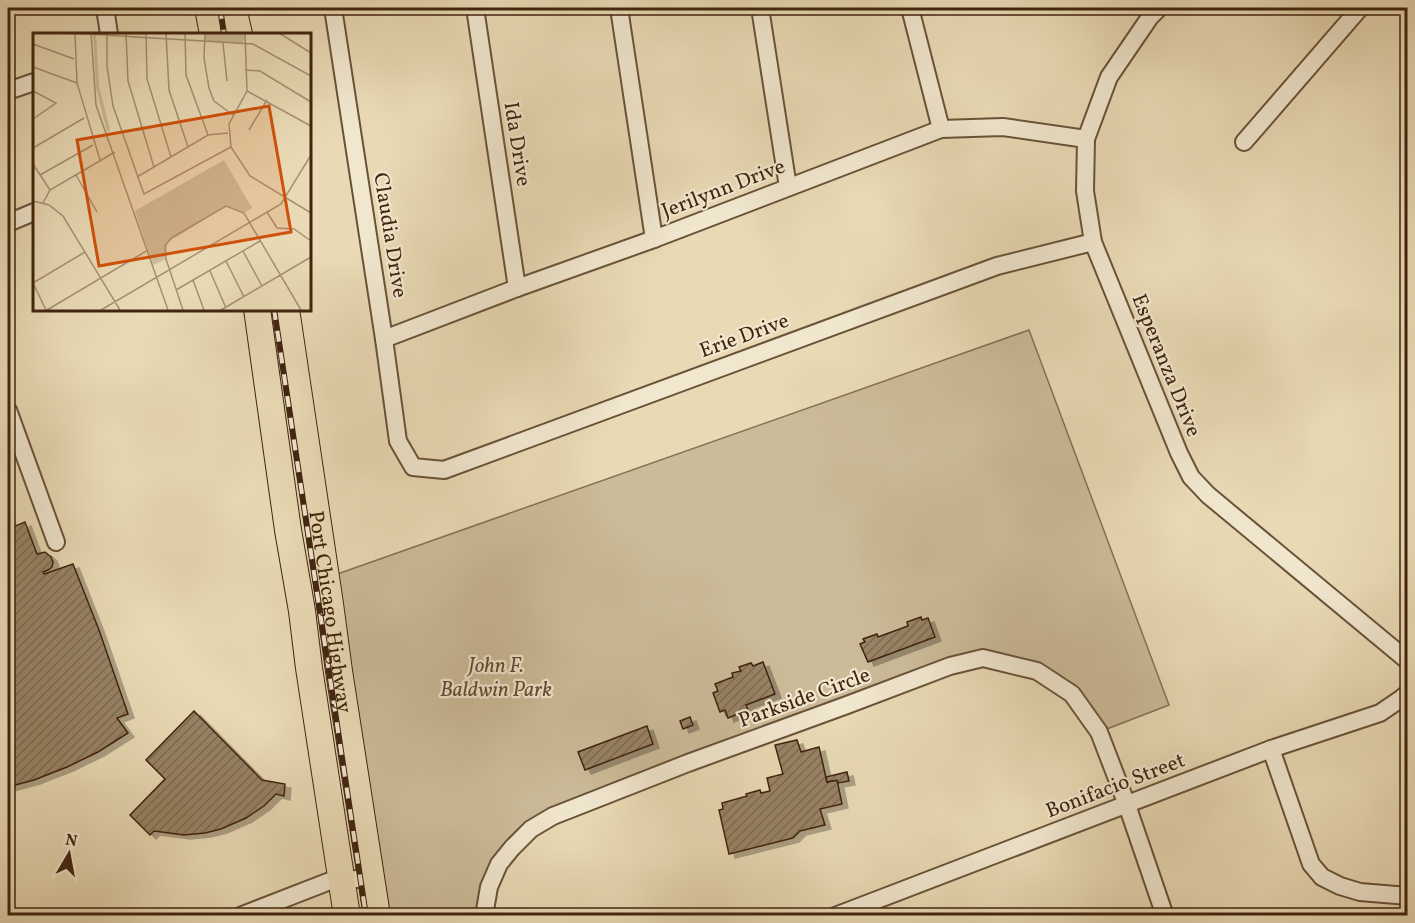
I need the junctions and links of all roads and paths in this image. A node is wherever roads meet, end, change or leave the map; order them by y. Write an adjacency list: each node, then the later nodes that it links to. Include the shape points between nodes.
1 (105, 8): 11 (street)
2 (208, 8): 12 (main road)
3 (233, 8): 13 (main road)
4 (333, 8): 27 (street, Claudia Drive)
5 (475, 8): 24 (street, Ida Drive)
6 (619, 8): 22 (street)
7 (760, 8): 19 (street)
8 (910, 8): 16 (street)
9 (1360, 8): 18 (street)
10 (1150, 11): 17 (street, Esperanza Drive, via 1109,76)
11 (109, 33)
12 (213, 33)
13 (239, 33)
14 (33, 82): 15 (street)
15 (8, 91)
16 (941, 129): 17 (street, Jerilynn Drive, via 1003,127); 19 (street, Jerilynn Drive)
17 (1086, 139): 23 (street, Esperanza Drive, via 1085,191)
18 (1244, 142)
19 (788, 187): 22 (street, Jerilynn Drive)
20 (33, 212): 21 (street)
21 (8, 223)
22 (654, 239): 24 (street, Jerilynn Drive)
23 (1093, 242): 29 (street, Erie Drive, via 998,266 444,470); 31 (street, Esperanza Drive, via 1191,477)
24 (517, 288): 27 (street, Jerilynn Drive)
25 (257, 310): 33 (main road, Port Chicago Highway)
26 (286, 310): 32 (main road, Port Chicago Highway)
27 (384, 339): 29 (street, Claudia Drive, via 398,441)
28 (8, 410): 30 (street)
29 (412, 467)
30 (56, 542)
31 (1407, 661)
32 (339, 667): 33 (main road); 37 (main road, Port Chicago Highway)
33 (309, 668): 38 (main road, Port Chicago Highway)
34 (1407, 693): 35 (street, Bonifacio Street, via 1380,713)
35 (1271, 749): 36 (street, Bonifacio Street); 39 (street, via 1311,864 1322,877 1360,892)
36 (1127, 805): 43 (street, Parkside Circle, via 1099,732 1072,694 1037,671 983,658 950,666 553,816 531,829 500,864 489,887); 44 (street, Bonifacio Street); 45 (street, Parkside Circle)
37 (371, 878): 38 (street); 42 (main road, Port Chicago Highway)
38 (342, 879): 40 (street); 41 (main road, Port Chicago Highway)
39 (1407, 896)
40 (240, 915)
41 (347, 915)
42 (377, 915)
43 (484, 915)
44 (835, 915)
45 (1166, 915)

